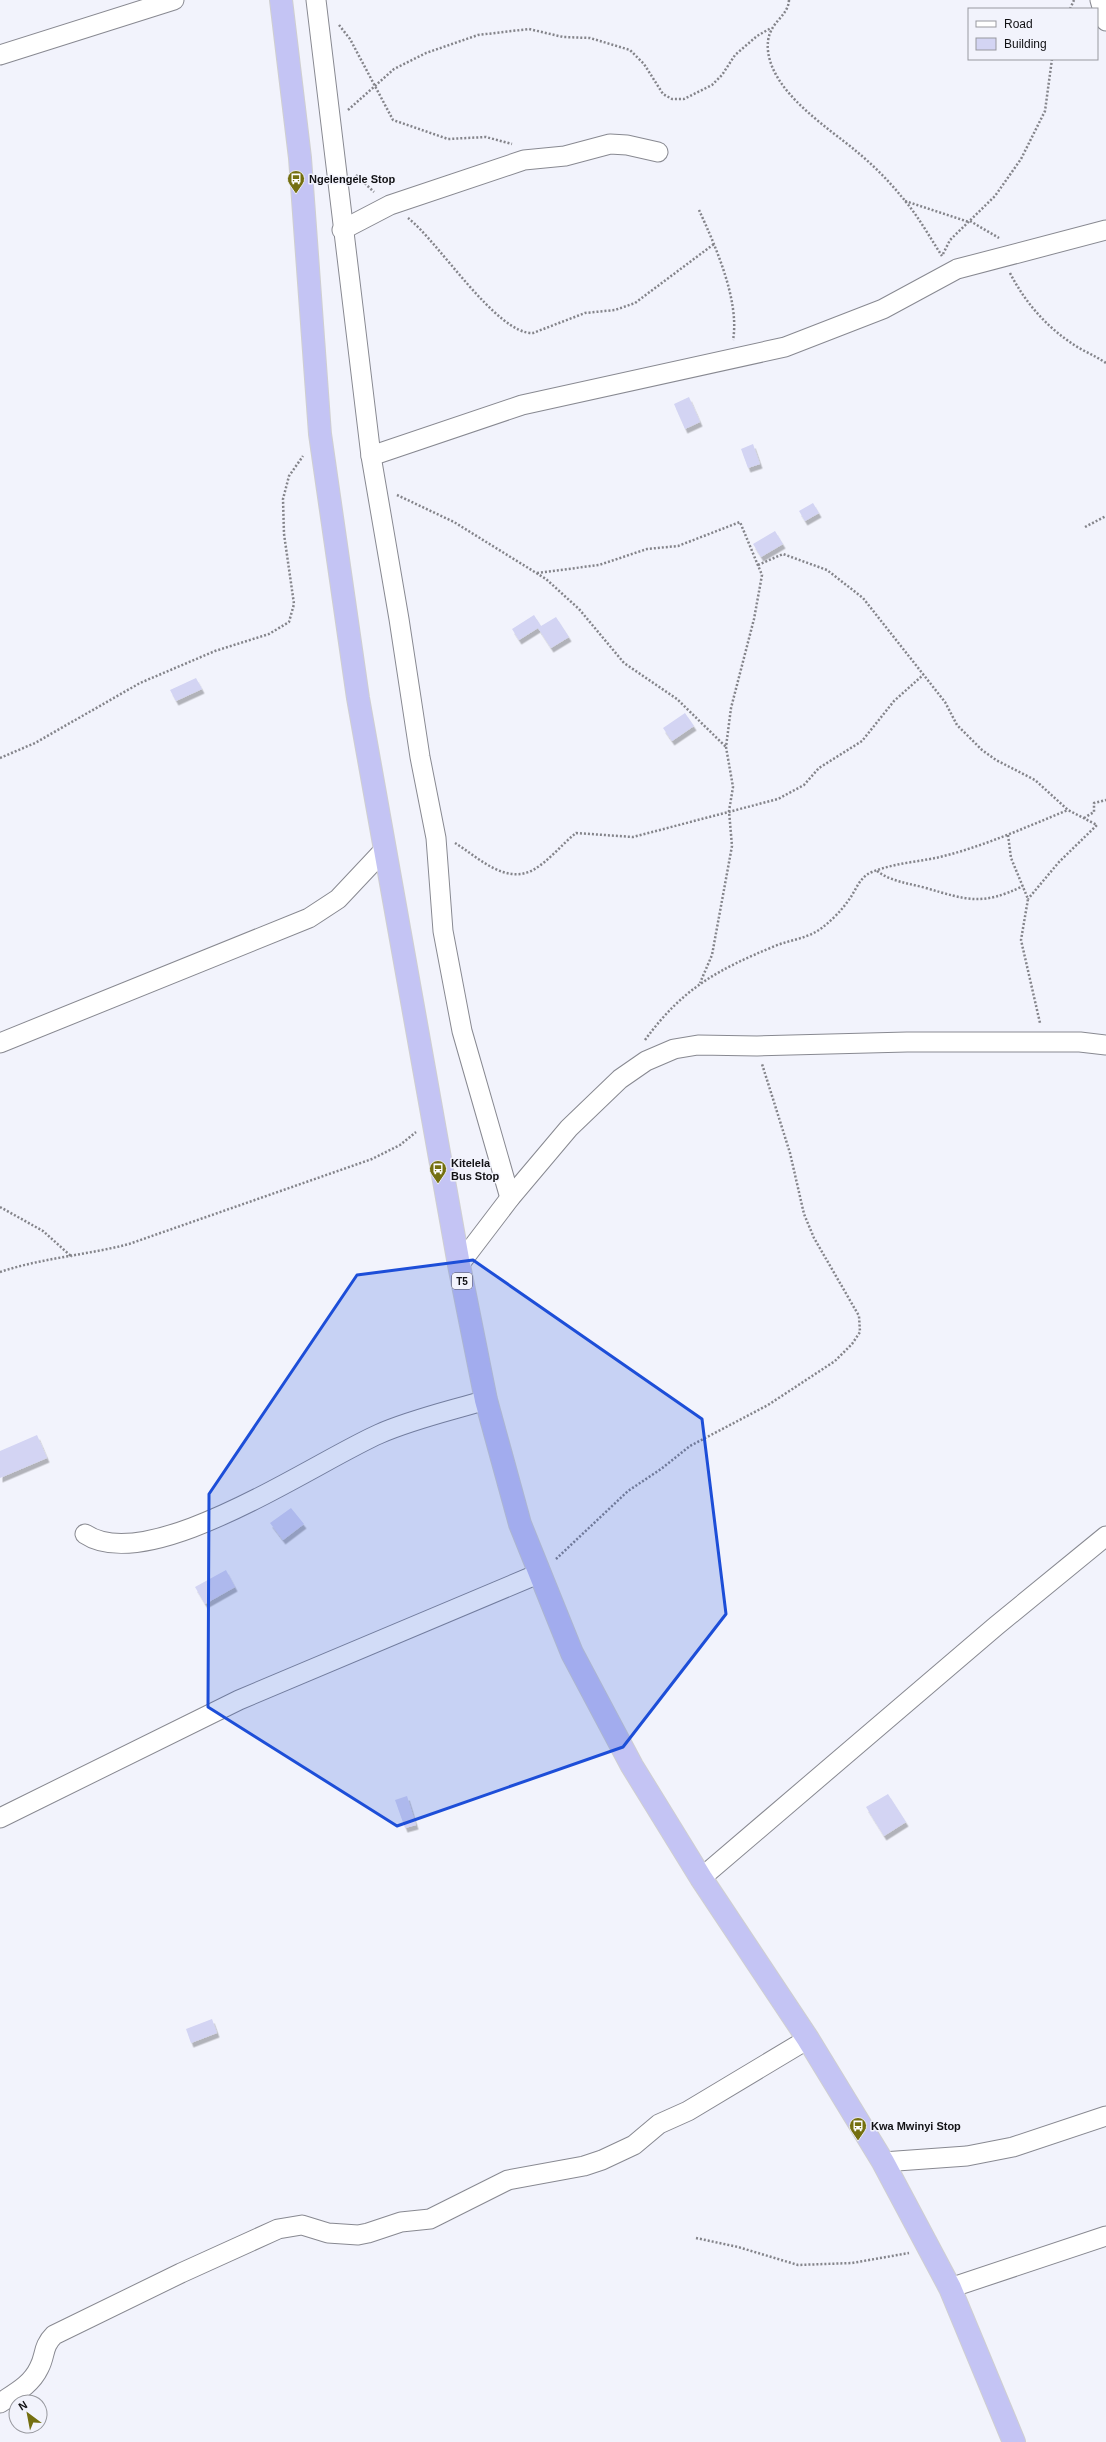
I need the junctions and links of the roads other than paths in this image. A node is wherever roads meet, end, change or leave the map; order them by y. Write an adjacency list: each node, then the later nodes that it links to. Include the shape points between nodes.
1 (174, 0): 6 (street)
2 (281, 0): 11 (highway, T5, via 300,158 320,434 358,698)
3 (1100, 0): 5 (street)
4 (317, 5): 8 (street)
5 (1106, 21)
6 (0, 55)
7 (658, 152): 8 (street, via 610,144 565,156 535,157 390,205)
8 (342, 230): 10 (street)
9 (1106, 230): 10 (street, via 957,268 883,308 785,347 522,404)
10 (371, 456): 14 (street, via 420,757 435,830 443,931 462,1031)
11 (385, 850): 12 (street, via 338,899 309,918); 15 (highway, T5)
12 (0, 1043)
13 (1106, 1045): 14 (street, via 1080,1042 907,1042 692,1046 674,1049 646,1061 620,1079 569,1128)
14 (510, 1198): 15 (street)
15 (459, 1265): 16 (highway, T5)
16 (486, 1400): 17 (street, via 379,1434 228,1512 161,1539 134,1544 112,1544 95,1542); 19 (highway, T5, via 520,1524)
17 (85, 1534)
18 (1106, 1536): 21 (street, via 996,1626)
19 (538, 1574): 20 (street, via 239,1700); 21 (highway, T5, via 579,1666 632,1766)
20 (0, 1818)
21 (701, 1878): 22 (highway, T5)
22 (808, 2039): 24 (highway, T5); 27 (street, via 688,2111 659,2124 634,2145 602,2160 514,2178 434,2218 390,2225 368,2233 328,2233 302,2225 286,2227 181,2273 54,2335 46,2343 40,2366 32,2380)
23 (1106, 2116): 24 (street, via 1013,2146 967,2156)
24 (883, 2162): 26 (highway, T5)
25 (1106, 2236): 26 (street)
26 (950, 2288): 28 (highway, T5)
27 (0, 2403)
28 (1014, 2442)

